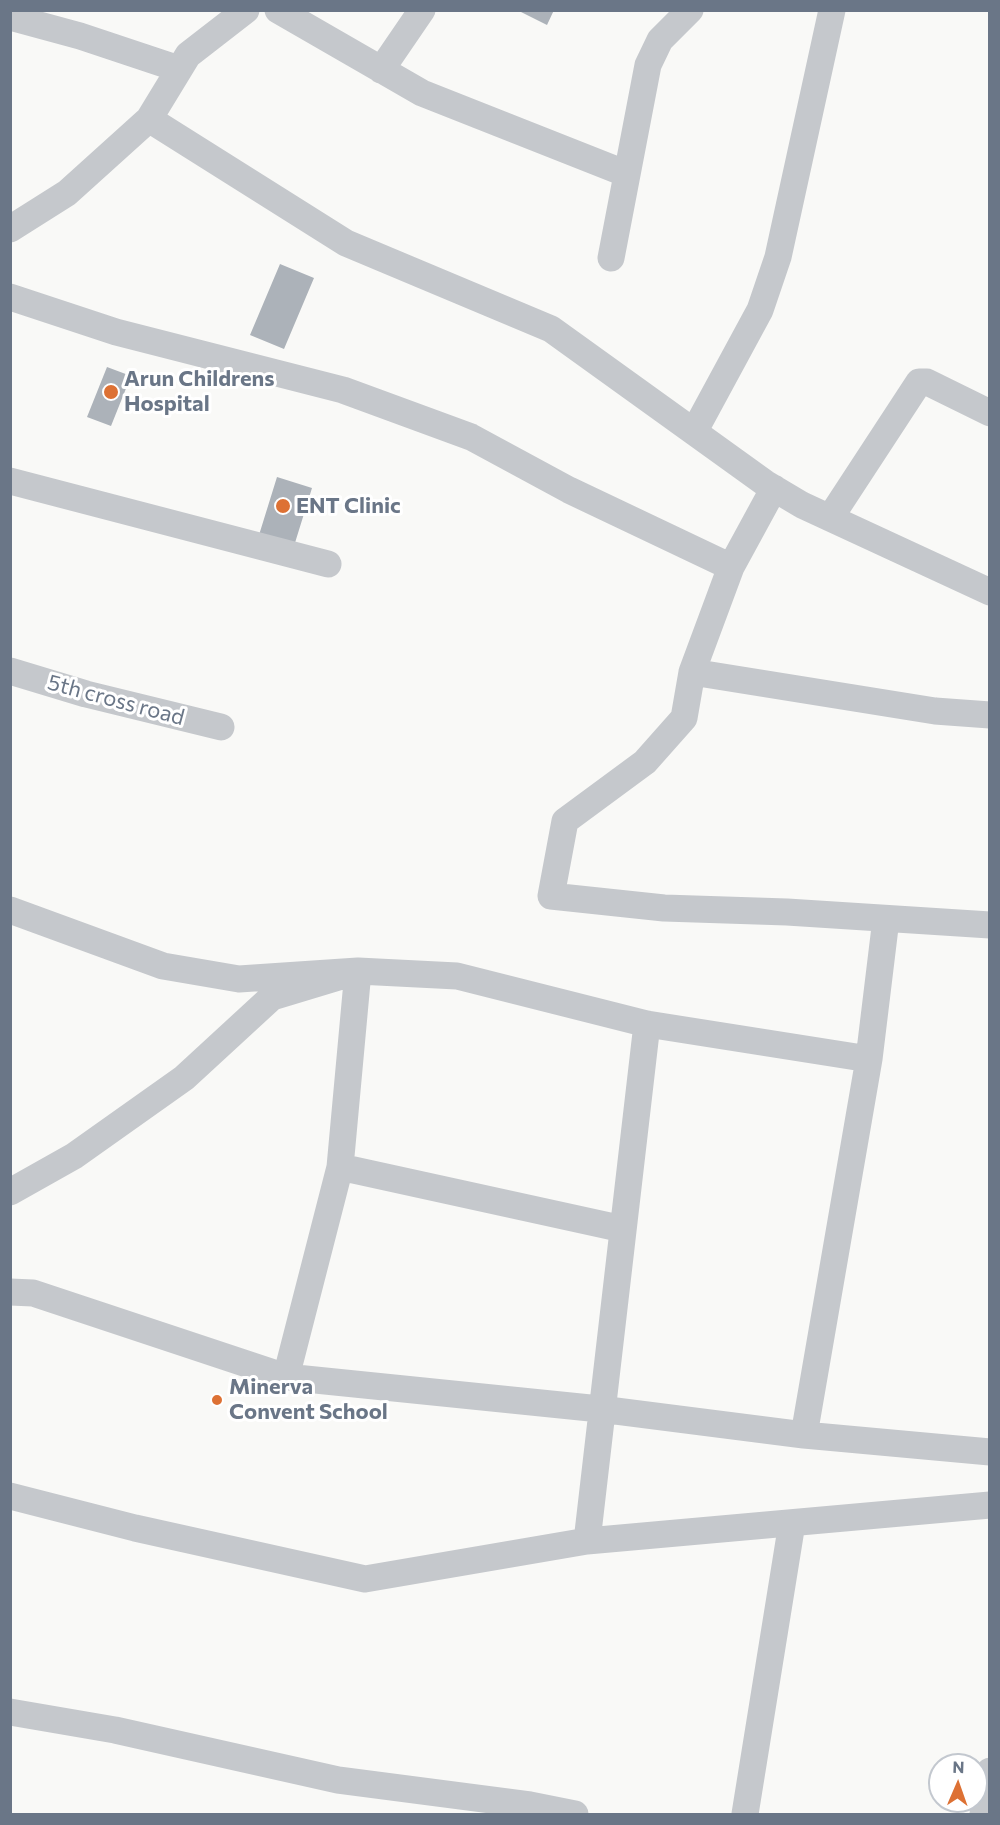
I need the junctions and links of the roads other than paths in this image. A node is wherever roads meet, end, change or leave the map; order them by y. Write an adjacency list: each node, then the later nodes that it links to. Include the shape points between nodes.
1 (246, 10): 7 (street, via 188,55)
2 (278, 10): 8 (street)
3 (422, 10): 8 (street)
4 (690, 10): 10 (street, via 653,50)
5 (832, 10): 15 (street, via 774,267 760,309)
6 (10, 17): 7 (street)
7 (179, 69): 9 (street)
8 (381, 70): 10 (street, via 422,93)
9 (149, 119): 11 (street, via 67,193); 15 (street, via 346,243 551,329)
10 (627, 174): 12 (street)
11 (10, 229)
12 (611, 258)
13 (10, 297): 20 (street, via 116,332 343,390 471,437)
14 (990, 413): 18 (street, via 927,382 919,382)
15 (694, 432): 17 (street)
16 (10, 481): 19 (street)
17 (769, 485): 18 (street); 20 (street)
18 (830, 518): 21 (street)
19 (328, 564)
20 (731, 567): 23 (street)
21 (990, 592)
22 (10, 671): 25 (street, 5th cross road)
23 (692, 672): 24 (street, via 912,708); 27 (street, via 684,718 645,762 565,821 551,896 664,908)
24 (990, 715)
25 (221, 727)
26 (10, 910): 29 (street, via 174,968 239,979)
27 (886, 919): 28 (street); 31 (street)
28 (990, 925)
29 (358, 971): 30 (street, via 457,976); 32 (street); 33 (street, via 272,997 184,1078 74,1156)
30 (647, 1024): 31 (street); 34 (street)
31 (869, 1059): 38 (street)
32 (340, 1167): 34 (street); 36 (street)
33 (10, 1192)
34 (623, 1229): 37 (street)
35 (10, 1292): 36 (street, via 33,1293)
36 (286, 1377): 37 (street)
37 (600, 1409): 38 (street); 43 (street)
38 (804, 1435): 39 (street)
39 (990, 1452)
40 (10, 1496): 43 (street, via 365,1579)
41 (990, 1505): 42 (street)
42 (792, 1523): 43 (street); 47 (street)
43 (587, 1540)
44 (10, 1712): 46 (street, via 115,1730 338,1780 530,1805)
45 (990, 1771): 48 (street)
46 (575, 1815)
47 (745, 1815)
48 (983, 1815)

